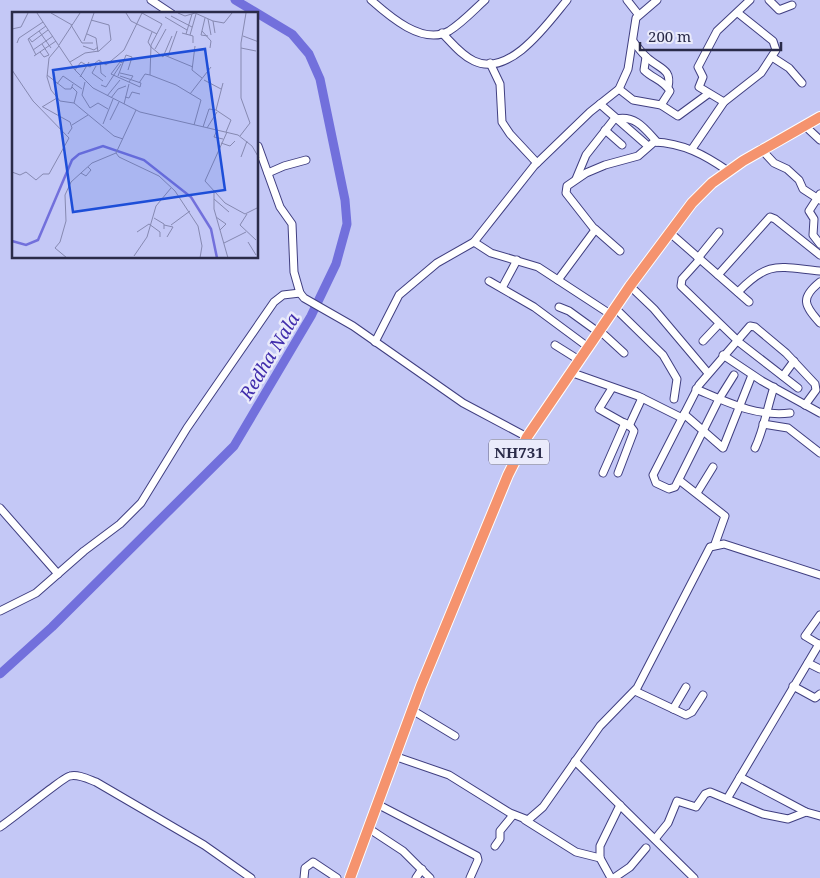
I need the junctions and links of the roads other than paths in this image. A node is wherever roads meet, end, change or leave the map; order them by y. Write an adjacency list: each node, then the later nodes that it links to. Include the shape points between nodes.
1 (151, 0): 10 (street)
2 (371, 0): 13 (street, via 409,29)
3 (485, 0): 13 (street, via 454,27)
4 (567, 0): 17 (street, via 521,51)
5 (627, 0): 12 (street)
6 (657, 0): 12 (street)
7 (750, 0): 11 (street)
8 (769, 0): 9 (street, via 779,10)
9 (792, 4)
10 (169, 12)
11 (738, 13): 16 (street, via 774,41 776,50); 21 (street, via 717,31 698,66 703,77 699,87)
12 (638, 14): 14 (street)
13 (442, 33): 17 (street, via 465,56 476,62)
14 (633, 41): 15 (street); 20 (street, via 628,69)
15 (646, 57): 19 (street, via 665,69 669,77); 19 (street, via 644,70)
16 (772, 57): 18 (street); 22 (street, via 761,72)
17 (490, 63): 37 (street, via 500,84 504,127)
18 (802, 82)
19 (668, 88): 24 (street, via 670,94)
20 (619, 89): 23 (street); 24 (street, via 638,102)
21 (708, 94): 22 (street); 24 (street, via 678,116)
22 (724, 102): 35 (street)
23 (600, 104): 26 (street); 37 (street)
24 (660, 106)
25 (820, 117): 27 (highway, NH731)
26 (616, 119): 28 (street); 30 (street, via 634,120); 32 (street)
27 (804, 125): 29 (street); 34 (highway, NH731)
28 (606, 130): 31 (street); 40 (street, via 586,155)
29 (820, 140)
30 (657, 142): 32 (street); 35 (street)
31 (622, 145)
32 (648, 146): 40 (street, via 638,156 605,165)
33 (259, 149): 39 (street)
34 (761, 149): 38 (highway, NH731); 41 (street, via 774,163 788,169 803,189)
35 (692, 150): 38 (street)
36 (306, 160): 39 (street)
37 (537, 163): 45 (street)
38 (728, 171): 43 (highway, NH731, via 696,199)
39 (268, 173): 59 (street, via 280,207 292,224 294,272)
40 (576, 179): 42 (street, via 565,190)
41 (819, 198): 46 (street, via 809,211 814,220 813,236)
42 (595, 229): 47 (street); 54 (street)
43 (669, 232): 49 (street); 56 (highway, NH731)
44 (718, 232): 49 (street)
45 (474, 242): 50 (street, via 486,251); 68 (street, via 437,263 400,295)
46 (820, 244)
47 (620, 251)
48 (820, 256): 52 (street, via 770,217)
49 (699, 259): 52 (street); 64 (street, via 682,279 681,286)
50 (517, 260): 54 (street, via 538,267); 57 (street)
51 (820, 271): 58 (street, via 765,269)
52 (718, 275): 58 (street)
53 (489, 280): 57 (street)
54 (558, 280): 62 (street)
55 (820, 282): 63 (street, via 807,294 806,302)
56 (630, 286): 62 (highway, NH731); 76 (street, via 654,308)
57 (502, 288): 70 (street)
58 (738, 292): 60 (street)
59 (300, 293): 68 (street); 108 (street, via 283,296 274,302 132,514)
60 (750, 302)
61 (559, 307): 65 (street, via 569,310)
62 (612, 311): 65 (highway, NH731); 86 (street, via 663,355 677,379)
63 (820, 323)
64 (719, 324): 66 (street); 67 (street)
65 (599, 331): 70 (highway, NH731); 71 (street)
66 (703, 341)
67 (738, 341): 72 (street); 74 (street, via 753,326); 79 (street)
68 (375, 342): 96 (street, via 464,403)
69 (555, 345): 73 (street)
70 (588, 346): 73 (highway, NH731)
71 (624, 353)
72 (723, 355): 76 (street); 78 (street)
73 (579, 360): 75 (highway, NH731)
74 (794, 361): 79 (street); 87 (street, via 816,386)
75 (570, 372): 80 (street); 96 (highway, NH731)
76 (708, 373): 83 (street)
77 (734, 375): 85 (street)
78 (752, 375): 81 (street); 88 (street)
79 (784, 376): 82 (street)
80 (612, 388): 84 (street); 93 (street, via 599,409)
81 (774, 388): 87 (street); 90 (street)
82 (798, 388)
83 (696, 389): 85 (street); 92 (street)
84 (642, 398): 92 (street); 93 (street)
85 (719, 399): 88 (street); 95 (street)
86 (674, 400)
87 (805, 404): 89 (street)
88 (740, 407): 90 (street); 95 (street, via 724,448)
89 (820, 413)
90 (765, 414): 91 (street); 94 (street)
91 (790, 414)
92 (683, 416): 95 (street); 104 (street, via 652,478 672,490)
93 (627, 424): 98 (street); 100 (street, via 634,435)
94 (763, 424): 97 (street); 99 (street, via 788,428)
95 (704, 432): 104 (street)
96 (527, 437): 121 (highway, NH731)
97 (755, 448)
98 (611, 452): 100 (street); 102 (street)
99 (820, 453)
100 (624, 459): 103 (street)
101 (713, 467): 105 (street)
102 (604, 473)
103 (618, 473)
104 (679, 480): 105 (street)
105 (697, 493): 107 (street, via 725,516)
106 (0, 508): 108 (street)
107 (715, 544): 109 (street, via 724,544); 117 (street, via 706,552)
108 (58, 574): 110 (street, via 36,593)
109 (820, 575)
110 (0, 611)
111 (820, 615): 112 (street, via 805,636)
112 (820, 644): 113 (street)
113 (808, 663): 114 (street); 115 (street)
114 (820, 669)
115 (794, 686): 119 (street, via 812,697); 125 (street)
116 (686, 687): 120 (street)
117 (635, 691): 120 (street); 124 (street, via 600,726)
118 (702, 695): 120 (street, via 688,715)
119 (820, 696)
120 (673, 709)
121 (412, 710): 122 (street); 123 (highway, NH731)
122 (455, 736)
123 (394, 756): 127 (highway, NH731); 130 (street, via 449,775)
124 (575, 761): 128 (street); 133 (street, via 543,807)
125 (740, 777): 126 (street); 129 (street)
126 (727, 799): 129 (street, via 762,814 788,819); 137 (street, via 710,792 696,807 677,801 668,823)
127 (376, 804): 136 (highway, NH731); 148 (street, via 477,856)
128 (620, 805): 137 (street); 140 (street, via 602,838)
129 (806, 812): 131 (street)
130 (513, 815): 133 (street); 138 (street, via 500,831 501,838)
131 (820, 816)
132 (0, 820): 134 (street)
133 (525, 820): 140 (street, via 576,852)
134 (9, 821): 135 (street); 142 (street, via 64,778 81,776 204,845)
135 (0, 826)
136 (368, 828): 141 (street, via 403,850); 145 (highway, NH731)
137 (655, 839): 150 (street)
138 (495, 846)
139 (646, 848): 149 (street, via 630,867)
140 (600, 858): 149 (street)
141 (422, 870): 146 (street); 147 (street)
142 (251, 878)
143 (304, 878): 144 (street, via 305,868 312,862)
144 (338, 878)
145 (350, 878)
146 (416, 878)
147 (430, 878)
148 (470, 878)
149 (613, 878)
150 (694, 878)

